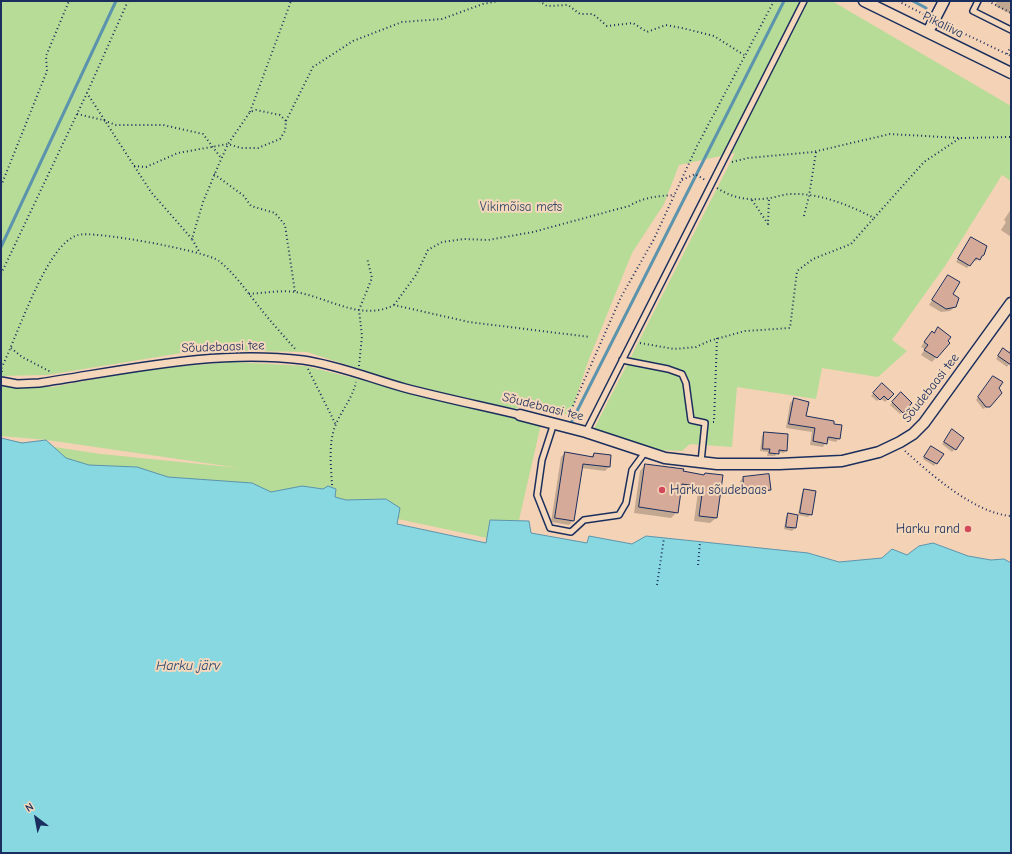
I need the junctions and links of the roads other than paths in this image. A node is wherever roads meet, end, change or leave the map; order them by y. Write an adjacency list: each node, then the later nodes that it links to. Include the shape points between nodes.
1 (804, 1): 9 (lane)
2 (864, 1): 6 (street, Pikaliiva)
3 (944, 1): 6 (street)
4 (978, 1): 5 (lane, via 973,11)
5 (1011, 30)
6 (928, 32): 7 (street, Pikaliiva)
7 (1011, 73)
8 (1011, 303): 15 (street, Sõudebaasi tee, via 924,423 900,442 879,452 842,461 779,464)
9 (622, 360): 13 (lane); 15 (lane, via 679,372 686,383 691,420 706,423)
10 (2, 381): 11 (street, Sõudebaasi tee, via 17,384 65,379 193,360 304,360)
11 (520, 415): 12 (street, Sõudebaasi tee)
12 (559, 424): 13 (street, Sõudebaasi tee); 14 (lane, via 542,460 537,495 550,528 571,532 584,520 619,515 626,503 632,470)
13 (586, 432): 14 (street, Sõudebaasi tee)
14 (646, 451): 15 (street, Sõudebaasi tee, via 665,458)
15 (701, 462)

